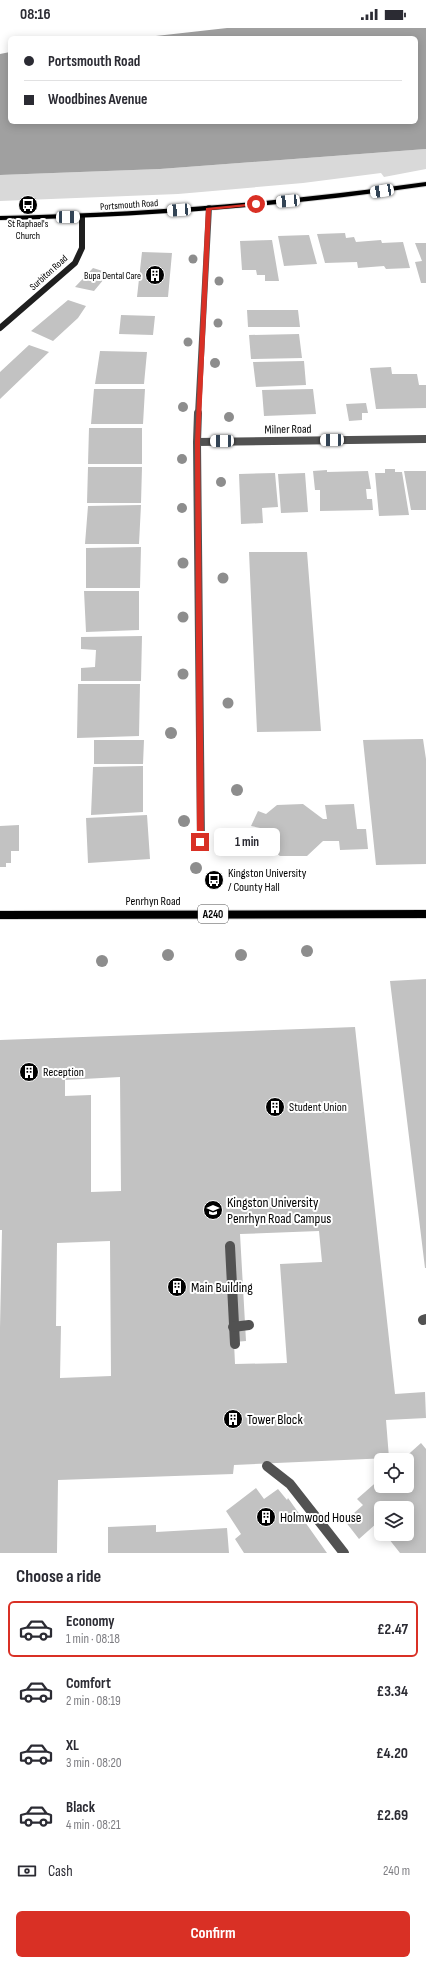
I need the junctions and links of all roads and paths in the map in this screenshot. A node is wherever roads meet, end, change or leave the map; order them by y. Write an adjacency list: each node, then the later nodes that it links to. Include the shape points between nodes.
1 (426, 184): 2 (main road, Portsmouth Road, via 352,195)
2 (208, 208): 3 (main road, Portsmouth Road); 7 (street)
3 (82, 217): 4 (main road, Portsmouth Road); 5 (main road, Surbiton Road, via 82,248 75,263)
4 (0, 218)
5 (0, 328)
6 (426, 438): 7 (street, Milner Road)
7 (197, 442): 8 (street)
8 (200, 842)
9 (426, 914): 10 (main road, Penrhyn Road / A240)
10 (0, 915)
11 (230, 1246): 13 (street)
12 (249, 1325): 13 (street)
13 (233, 1327): 14 (street)
14 (235, 1344)
15 (267, 1466): 16 (street, via 290,1484)
16 (344, 1553)

